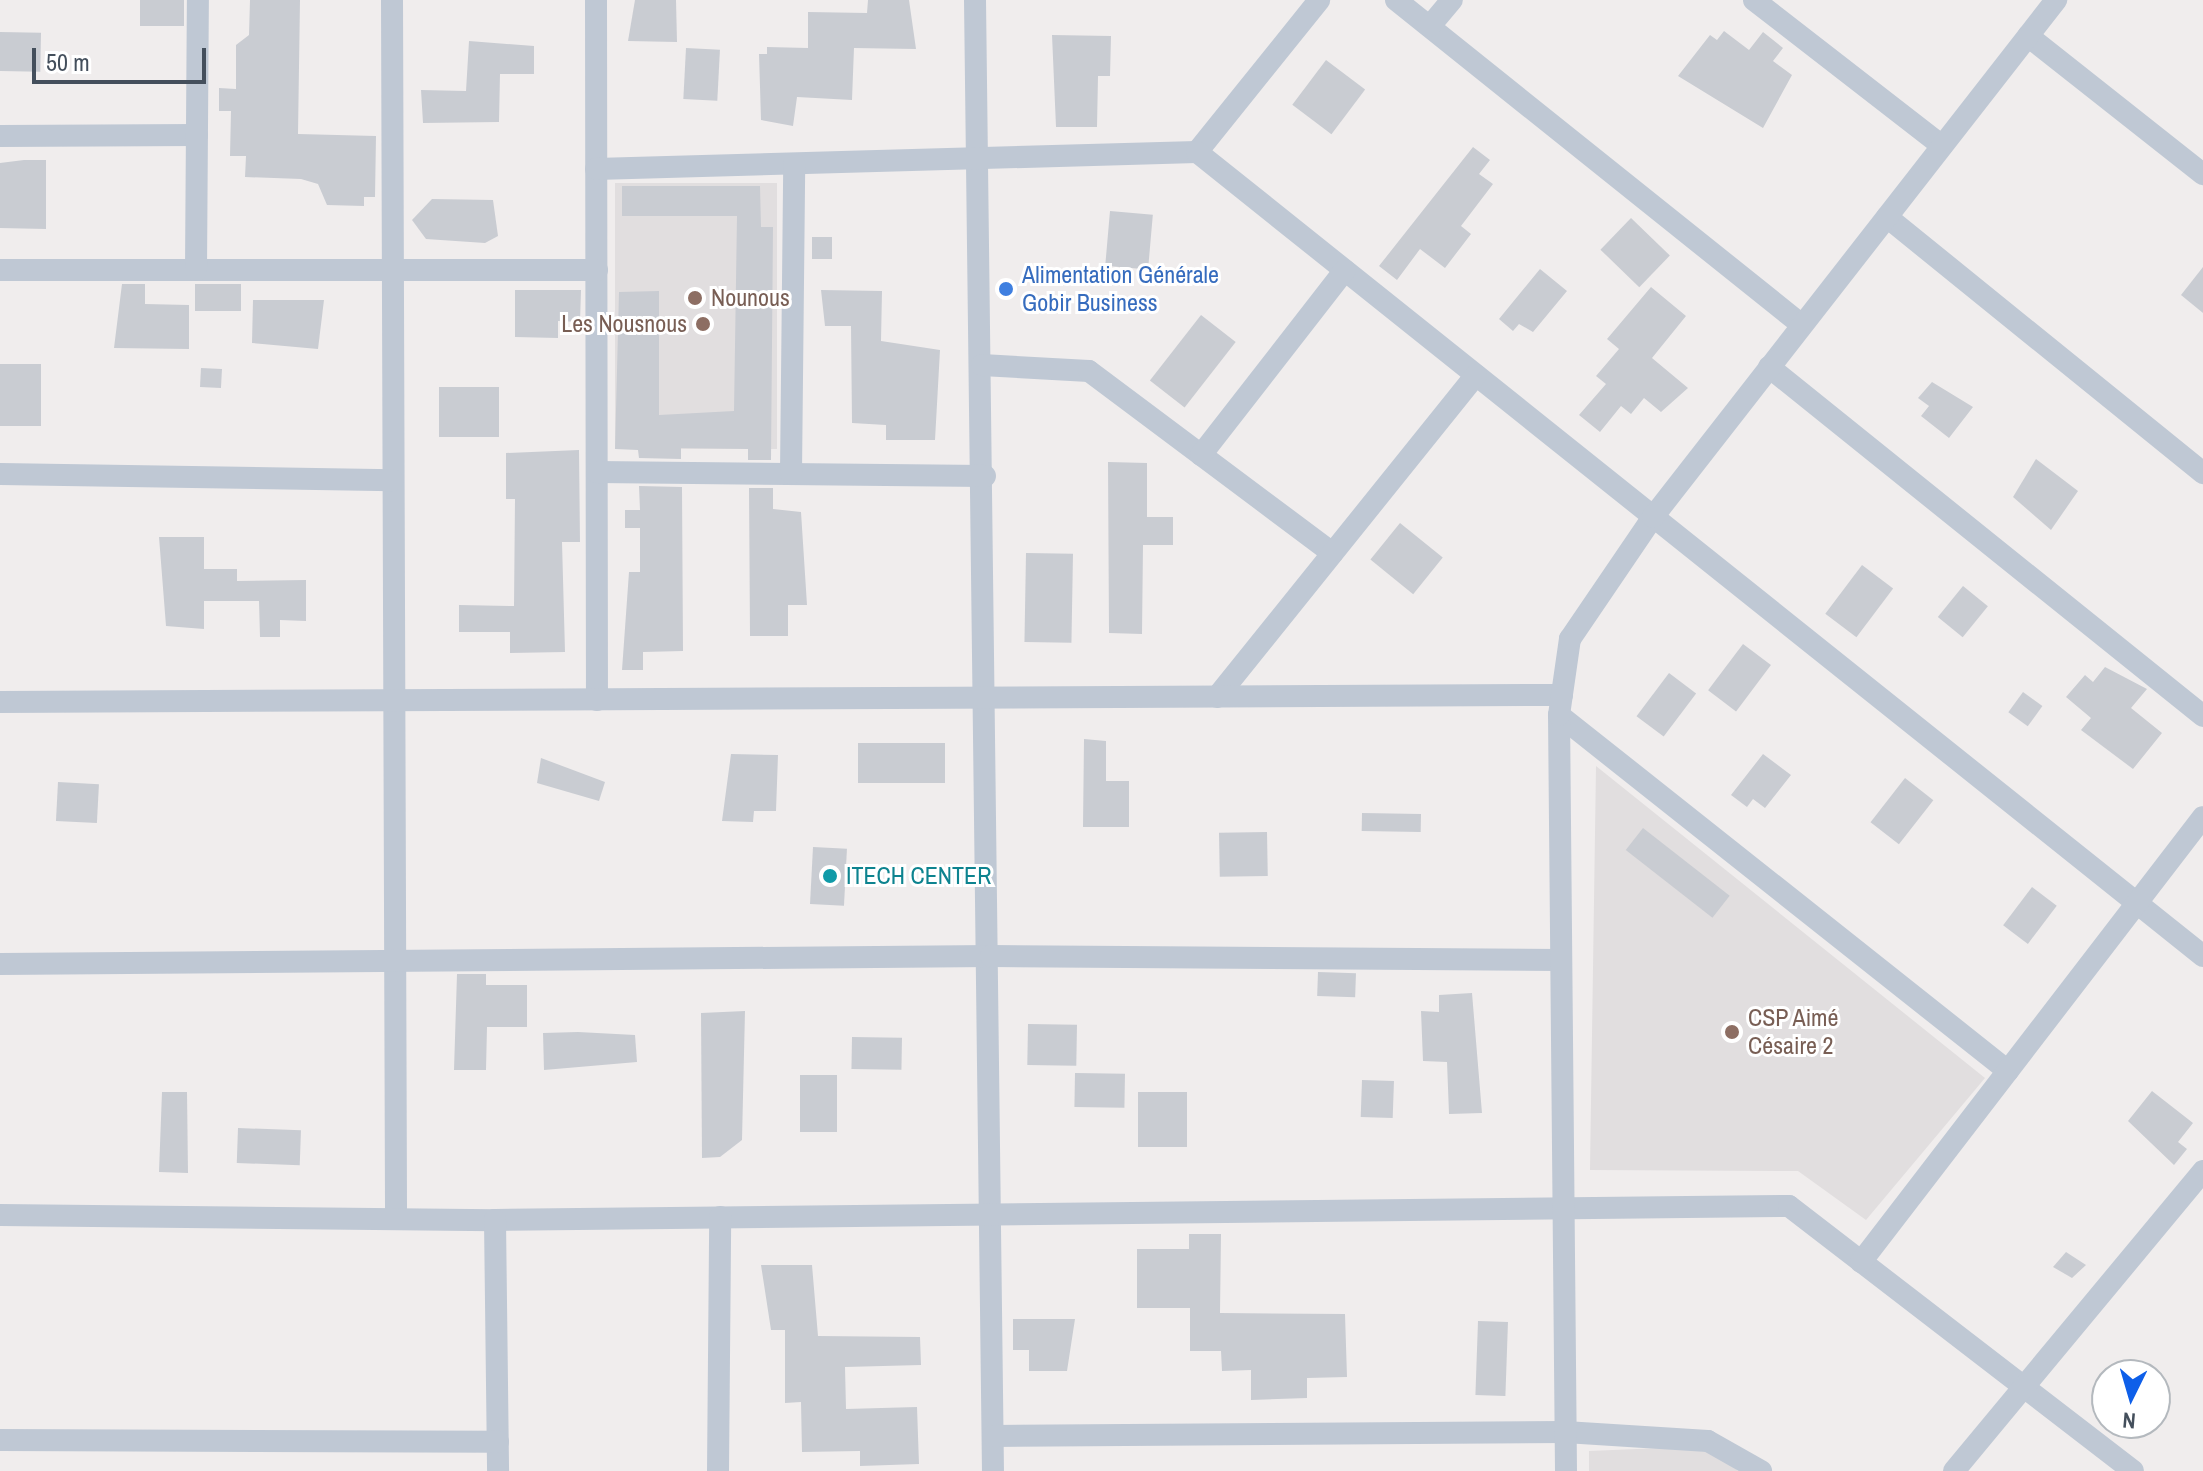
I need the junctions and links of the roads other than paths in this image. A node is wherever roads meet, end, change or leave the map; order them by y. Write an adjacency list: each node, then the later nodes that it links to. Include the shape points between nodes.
1 (198, 0): 12 (street)
2 (392, 0): 23 (street)
3 (596, 0): 18 (street)
4 (975, 0): 16 (street)
5 (1319, 0): 15 (street)
6 (1396, 0): 10 (street)
7 (1452, 0): 10 (street)
8 (1754, 0): 14 (street)
9 (2056, 0): 11 (street)
10 (1430, 26): 26 (street)
11 (2028, 36): 14 (street); 19 (street)
12 (197, 135): 13 (street); 22 (street)
13 (0, 136)
14 (1942, 146): 20 (street)
15 (1197, 152): 16 (street); 25 (street)
16 (978, 158): 17 (street); 27 (street)
17 (794, 164): 18 (street); 32 (street)
18 (596, 169): 24 (street)
19 (2203, 174)
20 (1887, 217): 26 (street); 33 (street)
21 (0, 270): 22 (street)
22 (196, 270): 23 (street)
23 (393, 270): 24 (street); 36 (street)
24 (597, 270): 31 (street)
25 (1345, 270): 29 (street); 30 (street)
26 (1802, 325): 28 (street)
27 (982, 365): 30 (street, via 1089,371); 35 (street)
28 (1769, 367): 37 (street); 45 (street)
29 (1476, 375): 37 (street); 38 (street)
30 (1201, 455): 38 (street)
31 (597, 472): 32 (street); 42 (street)
32 (791, 473): 35 (street)
33 (2203, 473)
34 (0, 474): 36 (street)
35 (985, 476): 40 (street)
36 (393, 480): 41 (street)
37 (1653, 517): 44 (street, via 1570,639); 47 (street)
38 (1332, 553): 39 (street)
39 (1217, 697): 40 (street); 44 (street)
40 (989, 698): 42 (street); 48 (street)
41 (395, 700): 42 (street); 43 (street); 52 (street)
42 (597, 700)
43 (0, 702)
44 (1560, 705): 50 (street); 53 (street)
45 (2203, 716)
46 (2203, 817): 47 (street)
47 (2137, 903): 49 (street); 53 (street)
48 (991, 956): 50 (street); 52 (street); 56 (street)
49 (2203, 956)
50 (1561, 960): 55 (street)
51 (0, 964): 52 (street)
52 (395, 964): 59 (street)
53 (2008, 1071): 61 (street)
54 (2203, 1171): 62 (street)
55 (1563, 1204): 56 (street); 61 (street, via 1789,1206); 63 (street)
56 (992, 1212): 58 (street); 64 (street)
57 (0, 1215): 59 (street)
58 (720, 1217): 60 (street); 68 (street)
59 (396, 1219): 60 (street)
60 (495, 1220): 66 (street)
61 (1861, 1262): 62 (street)
62 (2024, 1387): 72 (street); 73 (street)
63 (1565, 1432): 64 (street); 70 (street); 71 (street, via 1708,1441)
64 (993, 1436): 69 (street)
65 (0, 1440): 66 (street)
66 (498, 1442): 67 (street)
67 (498, 1471)
68 (718, 1471)
69 (993, 1471)
70 (1566, 1471)
71 (1761, 1471)
72 (1954, 1471)
73 (2133, 1471)

